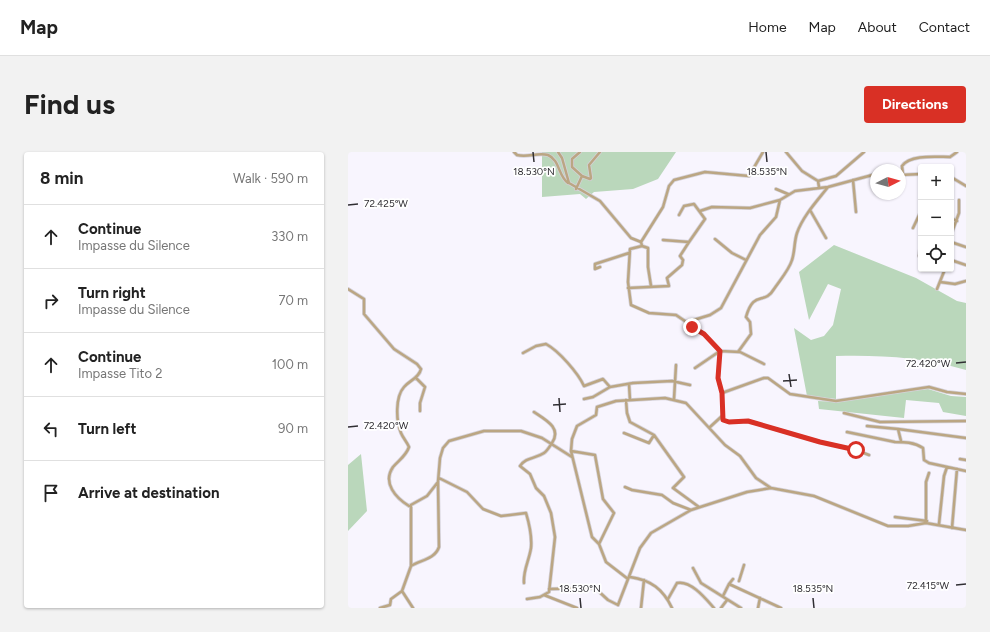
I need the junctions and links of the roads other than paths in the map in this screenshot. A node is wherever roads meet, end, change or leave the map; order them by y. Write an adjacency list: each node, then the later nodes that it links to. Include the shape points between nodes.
1 (514, 152): 17 (street, via 522,157 536,153 547,154 555,160 562,176)
2 (559, 152): 17 (street)
3 (580, 152): 12 (street, via 572,160 572,166)
4 (600, 152): 12 (street, via 589,165 591,178)
5 (763, 152): 40 (street, via 750,176 705,172 674,180 669,186 663,207)
6 (786, 152): 16 (street, via 802,171)
7 (864, 152): 16 (street, via 836,176)
8 (957, 152): 9 (street, via 950,157 933,156 908,160)
9 (904, 164)
10 (918, 174): 11 (street)
11 (906, 175)
12 (582, 176): 21 (street)
13 (870, 176): 15 (street)
14 (954, 179): 18 (street)
15 (853, 180): 20 (street); 28 (street)
16 (818, 181): 19 (street)
17 (569, 183): 21 (street)
18 (966, 186)
19 (819, 187): 20 (street); 23 (street)
20 (828, 187): 26 (street)
21 (576, 189): 40 (street, via 600,201 631,238)
22 (776, 189): 23 (street)
23 (788, 194): 24 (street)
24 (780, 200): 27 (street, via 750,208 712,207); 43 (street, via 776,217 760,235)
25 (959, 200): 32 (street, via 961,206)
26 (810, 210): 35 (street); 56 (street, via 797,233 792,261 774,290 754,300 750,305 746,317 750,322 750,334)
27 (700, 211): 29 (street, via 694,204 689,204 684,206); 38 (street, via 705,219)
28 (856, 212)
29 (678, 215)
30 (918, 217): 33 (street)
31 (954, 220): 32 (street)
32 (957, 221): 34 (street)
33 (913, 228)
34 (954, 228)
35 (826, 238)
36 (715, 239): 43 (street, via 732,253)
37 (663, 240): 38 (street)
38 (689, 242): 50 (street, via 680,256 683,260 682,265 666,278 668,286)
39 (954, 243): 41 (street)
40 (642, 244): 42 (street, via 630,249); 50 (street, via 648,248)
41 (966, 247)
42 (629, 253): 46 (street, via 595,264 595,269); 51 (street)
43 (746, 260): 54 (street, via 721,308 710,315)
44 (954, 261): 45 (street)
45 (966, 265)
46 (600, 267)
47 (944, 272): 49 (street)
48 (966, 281): 49 (street, via 955,284)
49 (940, 282): 53 (street)
50 (651, 286): 51 (street)
51 (628, 288): 54 (street, via 633,306 649,313 674,314)
52 (348, 289): 61 (street, via 364,299 364,314 394,349 421,369)
53 (937, 289)
54 (687, 322): 55 (street, via 704,334)
55 (720, 351): 56 (street); 60 (street); 66 (street, via 718,378)
56 (738, 352): 59 (street)
57 (523, 353): 65 (street, via 546,344 560,356 584,386 604,379)
58 (676, 364): 62 (street)
59 (764, 364)
60 (696, 368)
61 (416, 378): 71 (street, via 425,387); 98 (street, via 402,390 398,401 401,432 408,447 390,473 390,488 393,493 398,500)
62 (676, 382): 63 (street); 64 (street); 69 (street)
63 (629, 384): 65 (street); 70 (street)
64 (690, 385)
65 (610, 387): 68 (street)
66 (722, 393): 67 (street, via 764,378 790,394 836,400 929,387); 74 (street)
67 (966, 394)
68 (584, 399)
69 (674, 399): 70 (street); 77 (street, via 686,403 703,423)
70 (628, 400): 81 (street, via 627,414 630,422); 85 (street, via 597,407 596,415 577,426)
71 (420, 411)
72 (534, 412): 84 (street, via 551,423 555,429 555,438)
73 (844, 413): 75 (street, via 880,422)
74 (722, 416): 77 (street); 86 (street, via 725,422 748,421)
75 (966, 421)
76 (867, 426): 78 (street)
77 (710, 427): 97 (street, via 725,445 740,456 756,478)
78 (898, 429): 82 (street); 83 (street)
79 (847, 432): 83 (street)
80 (624, 433): 81 (street, via 649,443)
81 (654, 435): 99 (street, via 684,477 673,488)
82 (966, 438)
83 (901, 441): 90 (street, via 919,445 923,448 924,460)
84 (551, 444): 87 (street); 94 (street, via 531,433 496,430 449,441 443,448 440,458); 116 (street, via 544,453 523,460 520,466 530,474 551,513 555,537)
85 (571, 451): 87 (street); 106 (street, via 594,455 603,499 614,513)
86 (869, 455)
87 (572, 457): 106 (street, via 592,537)
88 (960, 459): 89 (street)
89 (966, 460)
90 (947, 467): 91 (street); 103 (street)
91 (957, 469): 92 (street); 104 (street)
92 (966, 471)
93 (929, 472): 102 (street, via 926,482)
94 (439, 478): 95 (street); 114 (street, via 467,492 483,508 501,516 526,513 531,548 523,573)
95 (438, 482): 98 (street, via 427,496); 108 (street, via 438,551)
96 (625, 487): 100 (street, via 662,495 673,504)
97 (771, 488): 99 (street, via 747,492); 102 (street, via 814,496 888,526 908,526)
98 (411, 505): 108 (street)
99 (699, 508): 100 (street)
100 (691, 510): 110 (street, via 651,533 640,548)
101 (895, 517): 102 (street)
102 (926, 522): 103 (street)
103 (939, 524): 104 (street)
104 (952, 528): 105 (street)
105 (966, 530)
106 (598, 544): 110 (street, via 606,562)
107 (744, 565): 113 (street)
108 (411, 566): 117 (street)
109 (693, 568): 119 (street, via 701,583)
110 (629, 578): 112 (street); 124 (street)
111 (732, 579): 115 (street)
112 (644, 580): 122 (street, via 657,585); 128 (street)
113 (739, 581)
114 (524, 583)
115 (729, 584): 119 (street); 120 (street)
116 (549, 589): 118 (street); 124 (street, via 595,588)
117 (402, 591): 125 (street, via 391,599 390,604); 126 (street)
118 (544, 595): 121 (street); 127 (street)
119 (723, 596): 123 (street)
120 (760, 598): 133 (street); 134 (street)
121 (527, 599)
122 (668, 599): 129 (street); 130 (street, via 680,582 689,585)
123 (727, 600): 131 (street); 132 (street)
124 (619, 607)
125 (380, 608)
126 (413, 608)
127 (577, 608)
128 (641, 608)
129 (672, 608)
130 (714, 608)
131 (720, 608)
132 (741, 608)
133 (758, 608)
134 (781, 608)

